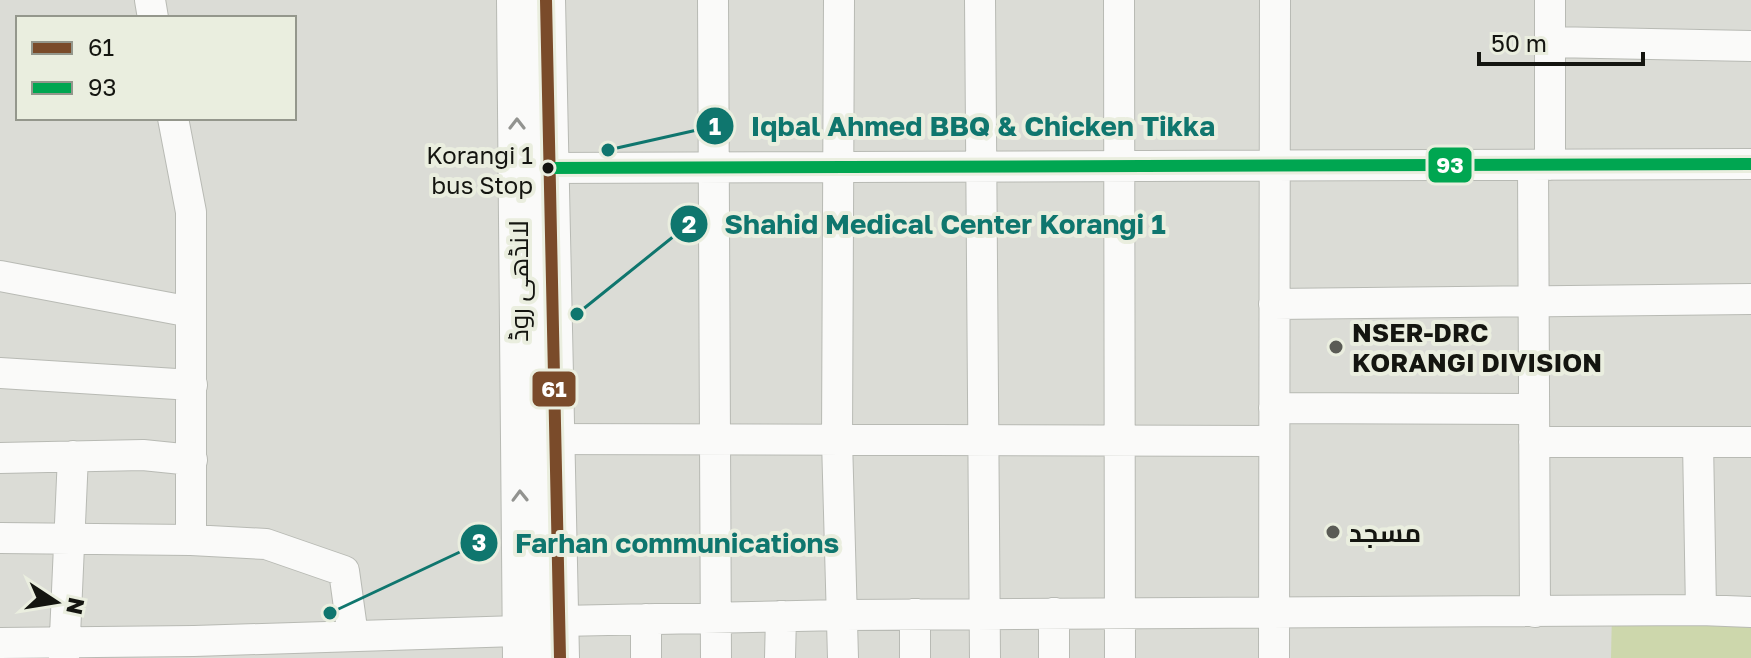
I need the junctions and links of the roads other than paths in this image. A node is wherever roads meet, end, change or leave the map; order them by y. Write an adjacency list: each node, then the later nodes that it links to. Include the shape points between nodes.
1 (516, 0): 29 (main road, لانڈھی روڈ, one-way to 1)
2 (546, 0): 16 (main road, لانڈھی روڈ)
3 (713, 0): 19 (street)
4 (839, 0): 17 (street)
5 (980, 0): 18 (street)
6 (1119, 0): 15 (street)
7 (1275, 0): 14 (street)
8 (1550, 0): 9 (street)
9 (1550, 42): 10 (street); 13 (street)
10 (1751, 46)
11 (173, 120): 24 (street, via 191,212)
12 (1751, 164): 13 (street)
13 (1542, 165): 14 (street); 22 (street)
14 (1274, 166): 15 (street); 23 (street)
15 (1119, 167): 18 (street); 34 (street)
16 (548, 168): 19 (street); 30 (main road, لانڈھی روڈ)
17 (838, 168): 18 (street); 19 (street); 32 (street)
18 (982, 168): 33 (street)
19 (713, 169): 31 (street)
20 (0, 276): 24 (street)
21 (1751, 299): 22 (street)
22 (1534, 301): 23 (street); 28 (street)
23 (1274, 304): 27 (street)
24 (191, 312): 26 (street)
25 (0, 373): 26 (street)
26 (192, 385): 41 (street)
27 (1274, 408): 28 (street); 35 (street)
28 (1534, 409): 36 (street)
29 (519, 439): 30 (street); 60 (main road, لانڈھی روڈ, one-way to 29)
30 (556, 439): 31 (street); 57 (main road, لانڈھی روڈ)
31 (716, 440): 32 (street); 55 (street)
32 (837, 440): 33 (street); 53 (street)
33 (984, 440): 34 (street); 52 (street)
34 (1119, 441): 35 (street); 50 (street)
35 (1274, 441): 46 (street)
36 (1534, 442): 37 (street); 47 (street)
37 (1698, 442): 38 (street); 45 (street)
38 (1751, 442)
39 (73, 456): 40 (street); 41 (street); 43 (street)
40 (0, 458)
41 (192, 460): 44 (street)
42 (0, 538): 43 (street)
43 (70, 540): 44 (street); 62 (street)
44 (191, 540): 59 (street, via 266,544 344,571)
45 (1701, 610): 47 (street); 48 (street)
46 (1274, 612): 47 (street); 50 (street); 74 (street)
47 (1535, 612)
48 (1751, 612)
49 (1054, 613): 50 (street); 52 (street); 72 (street)
50 (1120, 613): 73 (street)
51 (915, 614): 52 (street); 53 (street); 70 (street)
52 (985, 614): 71 (street)
53 (843, 615): 54 (street); 69 (street)
54 (781, 616): 55 (street); 68 (street)
55 (716, 618): 56 (street); 67 (street)
56 (646, 619): 57 (street); 66 (street)
57 (560, 640)
58 (0, 643): 62 (street)
59 (341, 644): 61 (street); 63 (street)
60 (522, 645): 61 (street)
61 (396, 646)
62 (64, 649): 64 (street)
63 (265, 649): 65 (street)
64 (128, 650): 65 (street)
65 (194, 650)
66 (646, 658)
67 (716, 658)
68 (780, 658)
69 (843, 658)
70 (915, 658)
71 (985, 658)
72 (1054, 658)
73 (1120, 658)
74 (1274, 658)

